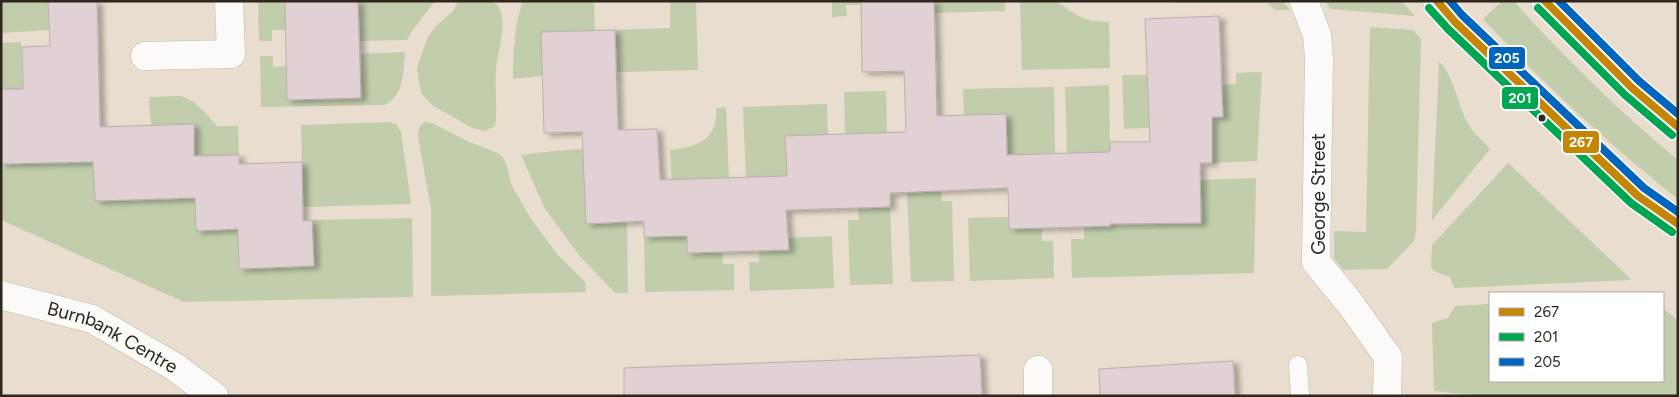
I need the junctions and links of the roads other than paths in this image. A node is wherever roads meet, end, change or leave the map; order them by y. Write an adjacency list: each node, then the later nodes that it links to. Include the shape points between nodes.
1 (228, 1): 5 (street, via 231,54)
2 (1304, 1): 12 (street, George Street, via 1317,35 1319,58 1316,262 1388,357)
3 (1437, 1): 7 (street, via 1455,22 1638,196)
4 (1545, 1): 6 (street, via 1632,88)
5 (145, 56)
6 (1678, 127)
7 (1678, 224)
8 (1, 295): 10 (street, Burnbank Centre, via 92,319 175,367)
9 (1298, 366): 11 (lane)
10 (214, 396)
11 (1300, 396)
12 (1387, 396)

